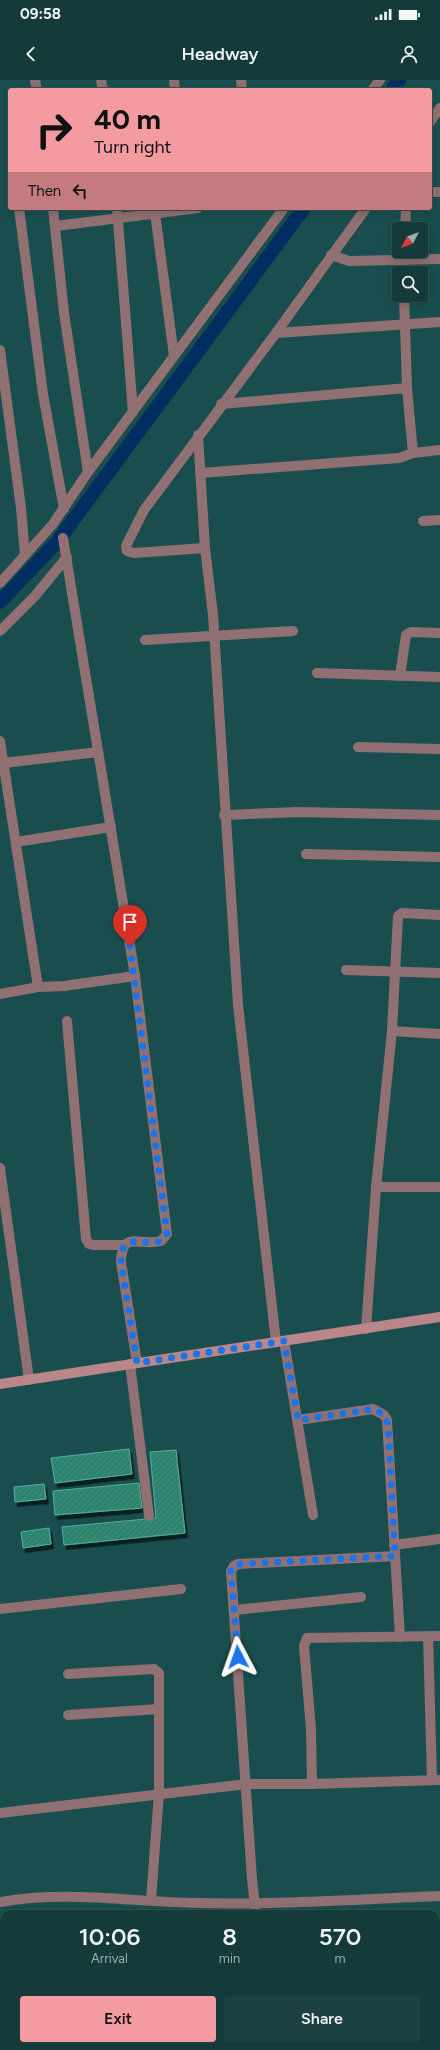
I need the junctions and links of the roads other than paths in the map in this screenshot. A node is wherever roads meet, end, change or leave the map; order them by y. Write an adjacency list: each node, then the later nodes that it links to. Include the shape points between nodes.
1 (380, 80): 2 (street)
2 (374, 88)
3 (440, 108): 4 (street)
4 (432, 119)
5 (19, 210): 33 (street, via 44,394)
6 (54, 210): 14 (street)
7 (177, 210): 12 (street)
8 (283, 210): 24 (street)
9 (365, 210): 15 (street)
10 (406, 210): 13 (street)
11 (118, 213): 12 (street); 14 (street); 27 (street)
12 (155, 213): 24 (street)
13 (405, 222)
14 (56, 226): 31 (street, via 64,313)
15 (331, 255): 16 (street, via 349,261); 22 (street)
16 (392, 257)
17 (428, 258): 18 (street)
18 (440, 259)
19 (404, 302): 21 (street)
20 (440, 322): 21 (street)
21 (405, 324): 22 (street); 25 (street)
22 (276, 333): 26 (street)
23 (0, 350): 38 (street)
24 (174, 356): 27 (street)
25 (407, 388): 26 (street); 30 (street)
26 (221, 404): 28 (street)
27 (133, 412): 31 (street)
28 (198, 435): 32 (street); 37 (street, via 144,510 126,549 129,553 134,553)
29 (440, 450): 30 (street)
30 (413, 453): 32 (street, via 399,458)
31 (88, 472): 33 (street)
32 (200, 473): 37 (street)
33 (64, 509): 38 (street, via 54,525)
34 (440, 520): 35 (street)
35 (423, 521)
36 (63, 538): 39 (street)
37 (205, 548): 44 (street)
38 (25, 555): 40 (street)
39 (68, 557): 42 (street); 52 (street)
40 (0, 583)
41 (293, 631): 44 (street)
42 (0, 632)
43 (440, 632): 47 (street, via 411,632 406,635)
44 (214, 636): 45 (street); 55 (street)
45 (145, 640)
46 (317, 673): 47 (street)
47 (400, 676): 48 (street)
48 (440, 677)
49 (0, 741): 53 (street)
50 (358, 746): 51 (street)
51 (440, 749)
52 (98, 752): 53 (street); 56 (street)
53 (4, 762): 57 (street)
54 (440, 814): 55 (street, via 298,812)
55 (224, 815): 76 (street, via 238,1005)
56 (112, 828): 57 (street); 64 (street)
57 (16, 842): 65 (street)
58 (306, 854): 59 (street)
59 (440, 857)
60 (440, 915): 62 (street, via 399,914)
61 (346, 970): 62 (street)
62 (395, 970): 63 (street); 68 (street)
63 (440, 973)
64 (135, 976): 65 (street); 73 (street, via 167,1234 158,1242 129,1242)
65 (38, 987): 66 (street)
66 (0, 994)
67 (67, 1021): 73 (street, via 86,1239 93,1245)
68 (392, 1031): 69 (street); 71 (street)
69 (440, 1034)
70 (0, 1168): 78 (street)
71 (376, 1187): 72 (street); 75 (street)
72 (440, 1187)
73 (124, 1245): 77 (street, via 121,1250 121,1262)
74 (440, 1317): 75 (main road)
75 (366, 1329): 76 (main road)
76 (280, 1342): 77 (main road); 80 (street)
77 (134, 1364): 78 (main road); 82 (street)
78 (29, 1380): 79 (main road)
79 (0, 1384)
80 (298, 1420): 81 (street); 84 (street, via 374,1409 384,1415 388,1424)
81 (313, 1515)
82 (149, 1516)
83 (440, 1538): 84 (street)
84 (394, 1545): 85 (street)
85 (395, 1556): 89 (street, via 238,1564 231,1571); 92 (street)
86 (181, 1589): 88 (street)
87 (362, 1597): 89 (street)
88 (0, 1609)
89 (235, 1610): 97 (street)
90 (428, 1636): 91 (street); 92 (street); 96 (street)
91 (440, 1636)
92 (400, 1637): 98 (street, via 305,1640)
93 (68, 1674): 94 (street, via 154,1669 160,1677)
94 (159, 1709): 95 (street); 99 (street)
95 (68, 1715)
96 (436, 1780): 98 (street)
97 (246, 1784): 98 (street); 99 (street); 104 (street)
98 (312, 1784)
99 (159, 1793): 100 (street); 102 (street)
100 (0, 1813)
101 (440, 1896): 104 (street)
102 (151, 1900): 103 (street, via 76,1896); 104 (street)
103 (0, 1902)
104 (254, 1903): 105 (street)
105 (255, 1910)

